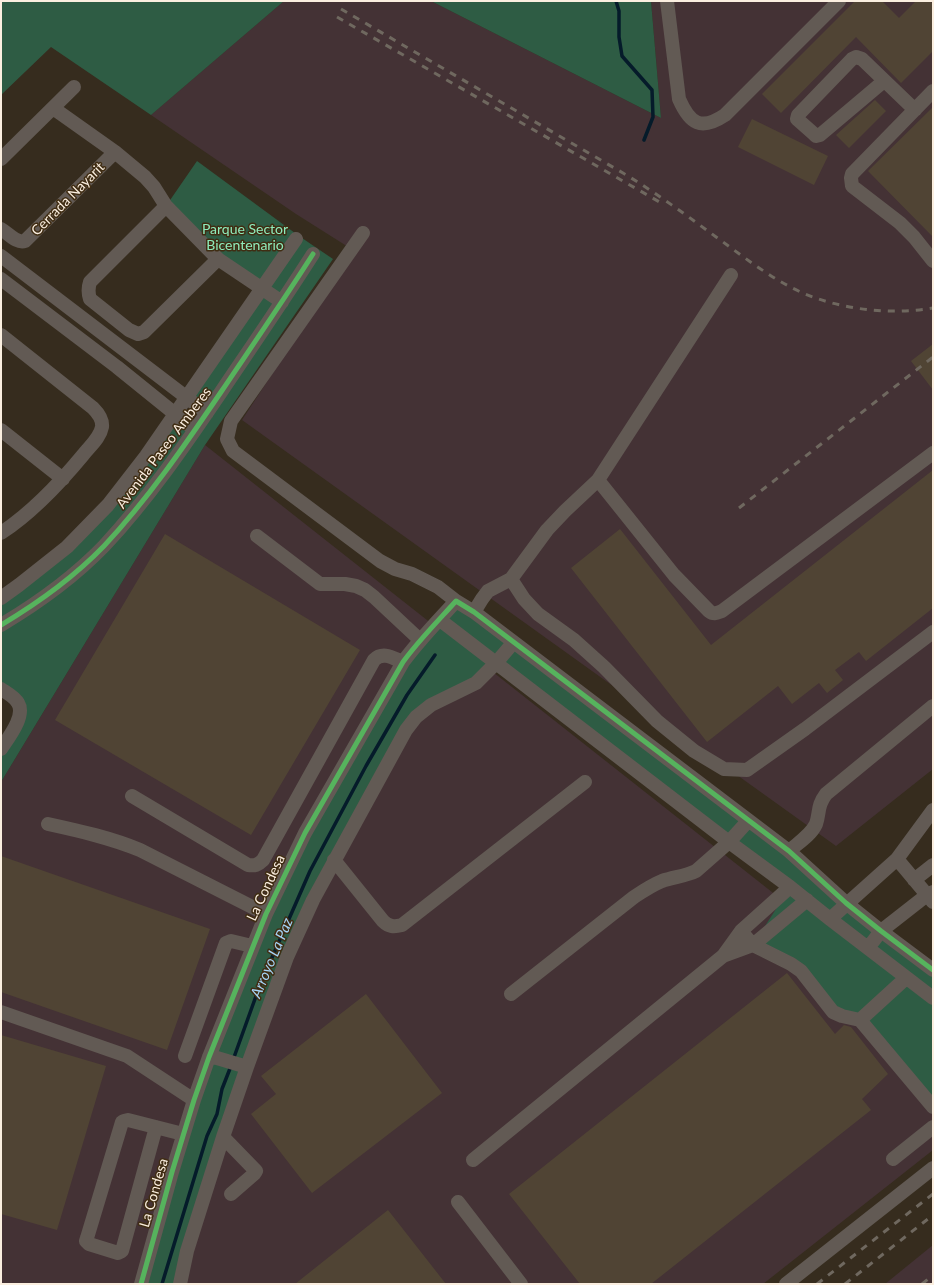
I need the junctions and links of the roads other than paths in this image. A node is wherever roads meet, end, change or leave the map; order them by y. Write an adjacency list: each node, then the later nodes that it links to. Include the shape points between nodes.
1 (667, 1): 2 (street, via 679,99 691,118 706,124 725,115)
2 (839, 1)
3 (884, 81): 3 (street, via 856,56 798,115 797,119 816,136 820,135); 7 (street)
4 (74, 88): 6 (street)
5 (933, 91): 7 (street)
6 (53, 108): 8 (street); 9 (street)
7 (915, 110): 17 (street, via 852,174 851,182 852,186 900,223)
8 (115, 152): 10 (street, via 146,177); 11 (street, Cerrada Nayarit, via 28,239 19,241)
9 (1, 159)
10 (166, 206): 16 (street); 16 (street, via 90,282 90,299 129,330 138,334 144,332)
11 (1, 228)
12 (363, 233): 35 (street, via 231,420 227,439 233,451 380,561 438,587)
13 (296, 239): 20 (street, Avenida Paseo Amberes)
14 (313, 254): 21 (street, Avenida Paseo Amberes)
15 (1, 256): 23 (street)
16 (218, 259): 20 (street)
17 (933, 261)
18 (731, 274): 30 (street)
19 (1, 279): 25 (street)
20 (262, 288): 21 (street); 23 (street, Avenida Paseo Amberes)
21 (282, 302): 24 (street, Avenida Paseo Amberes)
22 (1, 335): 29 (street, via 93,408 102,418 100,433)
23 (187, 398): 24 (street); 25 (street, Avenida Paseo Amberes)
24 (207, 413): 27 (street, Avenida Paseo Amberes)
25 (176, 414): 27 (street); 34 (street, Avenida Paseo Amberes, via 108,505 67,547)
26 (1, 430): 29 (street)
27 (195, 430): 38 (street, Avenida Paseo Amberes, via 150,492 103,546 65,581 26,610)
28 (933, 453): 30 (street, via 716,614 674,576)
29 (63, 479): 31 (street, via 35,507)
30 (598, 480): 33 (street, via 547,530)
31 (2, 530)
32 (257, 536): 40 (street, via 320,584 344,584 364,590)
33 (511, 579): 36 (street, via 488,591); 39 (street, via 538,614 574,640 657,721 694,751 724,769 747,770)
34 (1, 598)
35 (456, 601): 36 (street); 37 (street, La Condesa)
36 (474, 612): 41 (street)
37 (440, 620): 40 (street, La Condesa); 43 (street)
38 (1, 624)
39 (933, 632)
40 (420, 640): 42 (street, La Condesa)
41 (513, 642): 43 (street); 50 (street)
42 (403, 662): 48 (street, via 382,655 374,660 258,865 248,865); 62 (street, La Condesa, via 305,833)
43 (496, 663): 52 (street); 55 (street, via 476,683 431,705 416,717 406,730)
44 (1, 689): 46 (street, via 15,699 21,711)
45 (933, 706): 53 (street, via 826,794 821,800 814,828)
46 (1, 749)
47 (585, 782): 55 (street, via 402,925 396,927 382,921)
48 (132, 796)
49 (933, 810): 54 (street)
50 (748, 820): 52 (street); 53 (street)
51 (48, 824): 62 (street, via 122,842)
52 (729, 842): 58 (street); 72 (street, via 696,871 662,881 634,898)
53 (789, 851): 61 (street)
54 (897, 859): 57 (street); 61 (street)
55 (334, 860): 78 (street, via 287,957)
56 (933, 865): 57 (street)
57 (914, 880): 59 (street)
58 (790, 886): 60 (street); 64 (street)
59 (931, 896): 65 (street)
60 (807, 900): 63 (street); 66 (street)
61 (846, 903): 63 (street); 65 (street)
62 (266, 914): 67 (street, La Condesa)
63 (830, 919): 68 (street)
64 (741, 931): 66 (street); 69 (street)
65 (881, 931): 68 (street); 70 (street)
66 (753, 945): 69 (street); 75 (street, via 801,971 833,1012)
67 (252, 946): 76 (street, via 231,941 226,943); 77 (street, La Condesa)
68 (868, 948): 71 (street)
69 (723, 956): 85 (street)
70 (933, 970)
71 (906, 978): 73 (street); 75 (street)
72 (511, 994)
73 (933, 998)
74 (1, 1012): 79 (street, via 127,1056)
75 (860, 1020): 80 (street)
76 (185, 1056)
77 (213, 1058): 78 (street); 79 (street, La Condesa)
78 (242, 1066): 84 (street)
79 (194, 1100): 83 (street, La Condesa)
80 (933, 1108)
81 (156, 1127): 81 (street, via 128,1120 122,1122 86,1241 89,1244 118,1253 122,1251); 83 (street)
82 (933, 1128): 86 (street)
83 (183, 1134): 90 (street, La Condesa)
84 (224, 1137): 88 (street, via 256,1171); 91 (street, via 187,1251)
85 (473, 1160)
86 (894, 1160)
87 (933, 1168): 93 (street)
88 (231, 1194)
89 (458, 1202): 92 (street)
90 (141, 1284)
91 (180, 1284)
92 (521, 1284)
93 (786, 1284)

